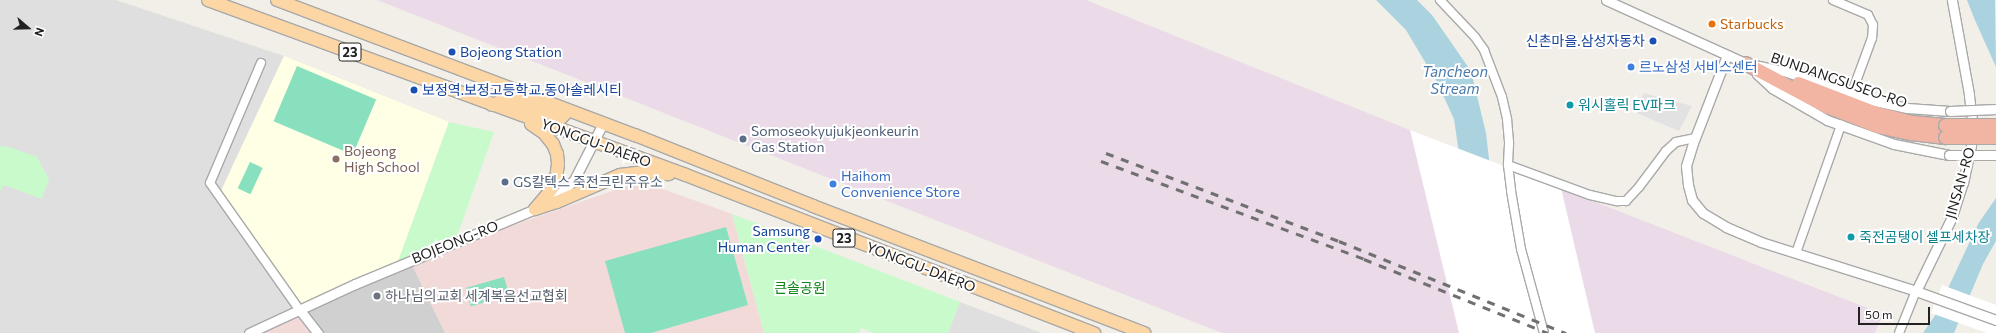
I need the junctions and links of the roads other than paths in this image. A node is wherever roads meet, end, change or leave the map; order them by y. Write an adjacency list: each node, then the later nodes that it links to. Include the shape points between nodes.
1 (208, 0): 11 (main road, YONGGU-DAERO / 23)
2 (278, 0): 12 (main road, YONGGU-DAERO / 23)
3 (1440, 0): 23 (street, via 1475,37 1493,71 1507,119)
4 (1606, 0): 7 (street)
5 (1832, 0): 10 (street, via 1868,15 1873,25 1872,38)
6 (1952, 0): 27 (street, JINSAN-RO, via 1969,94 1971,145 1963,183 1951,219)
7 (1727, 55): 9 (street); 19 (street)
8 (261, 63): 28 (street, via 210,183)
9 (1745, 63): 10 (street, via 1784,71); 16 (street, via 1772,88 1827,120); 18 (highway, BUNDANGSUSEO-RO, via 1873,112)
10 (1851, 95): 13 (street, bridge, via 1907,108 1950,111)
11 (492, 105): 12 (main road, via 506,99 561,118 565,114); 14 (main road, YONGGU-DAERO / 23)
12 (562, 108): 15 (main road, YONGGU-DAERO / 23)
13 (1996, 109)
14 (520, 116): 21 (main road, YONGGU-DAERO / 23); 25 (main road, via 544,133 557,154 554,184)
15 (603, 123): 21 (street, BOJEONG-RO); 33 (main road, YONGGU-DAERO / 23)
16 (1841, 125): 22 (street, bridge, via 1894,144 1949,155); 26 (street)
17 (1996, 125): 18 (highway, BUNDANGSUSEO-RO, bridge)
18 (1945, 131): 20 (highway, BUNDANGSUSEO-RO, bridge)
19 (1695, 138): 23 (street, via 1676,142 1666,151 1626,201 1590,195); 26 (street, via 1686,166 1688,185 1692,200 1703,213 1726,227)
20 (1996, 138)
21 (594, 142): 24 (main road, YONGGU-DAERO / 23); 25 (street, BOJEONG-RO, via 574,180 557,196)
22 (1996, 155)
23 (1508, 165): 34 (street, via 1521,249)
24 (686, 175): 25 (main road, via 644,172 626,174 610,178); 32 (main road, YONGGU-DAERO / 23)
25 (535, 209): 28 (street, BOJEONG-RO)
26 (1796, 253): 27 (street)
27 (1916, 291): 29 (street); 35 (street, JINSAN-RO)
28 (299, 309): 30 (street, BOJEONG-RO); 31 (street)
29 (1996, 320)
30 (249, 333)
31 (318, 333)
32 (1094, 333)
33 (1144, 333)
34 (1544, 333)
35 (1899, 333)

